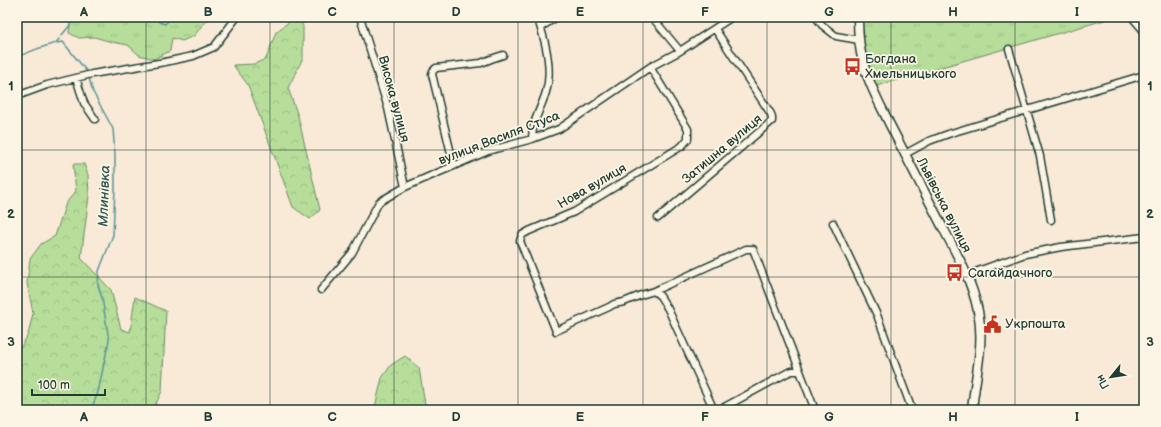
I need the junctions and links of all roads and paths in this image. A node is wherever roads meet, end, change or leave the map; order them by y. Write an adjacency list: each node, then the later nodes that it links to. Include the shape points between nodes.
1 (237, 17): 19 (street, via 214,48 193,56)
2 (360, 17): 26 (street, Висока вулиця, via 388,108)
3 (538, 17): 10 (street)
4 (557, 17): 10 (street)
5 (652, 17): 15 (street)
6 (732, 17): 11 (street, вулиця Василя Стуса)
7 (816, 17): 13 (street, via 836,36)
8 (858, 17): 13 (main road, Львівська вулиця)
9 (1132, 17): 12 (street)
10 (541, 27): 23 (street, via 549,64 547,91 532,130)
11 (715, 29): 15 (street, вулиця Василя Стуса); 27 (street, Затишна вулиця, via 772,121)
12 (1144, 31)
13 (859, 40): 24 (main road, Львівська вулиця, via 863,63 876,97)
14 (1009, 49): 21 (street)
15 (680, 51): 17 (street, вулиця Василя Стуса)
16 (503, 56): 25 (street, via 481,63 436,68 433,71)
17 (650, 68): 23 (street, вулиця Василя Стуса, via 559,129); 33 (street, Нова вулиця, via 688,128 688,139 682,146 574,212 529,230 522,235 520,241 556,331 614,304)
18 (1144, 75): 21 (street)
19 (76, 78): 20 (street); 22 (street, via 84,104)
20 (17, 96)
21 (1027, 110): 24 (street, via 951,133); 28 (street, via 1040,156)
22 (95, 119)
23 (532, 139): 25 (street, вулиця Василя Стуса, via 488,151)
24 (905, 154): 31 (main road, Львівська вулиця)
25 (454, 166): 26 (street, вулиця Василя Стуса)
26 (405, 187): 32 (street, вулиця Василя Стуса, via 379,202 352,253)
27 (658, 218)
28 (1051, 220)
29 (833, 223): 38 (street, via 876,315)
30 (1144, 237): 31 (street, via 1025,254)
31 (967, 275): 39 (main road, Львівська вулиця, via 978,313 981,344)
32 (320, 290)
33 (654, 291): 34 (street, via 746,249 753,249); 35 (street, via 668,309)
34 (800, 371): 36 (street, via 792,371); 37 (street)
35 (714, 410)
36 (719, 410)
37 (815, 410)
38 (912, 410)
39 (972, 410)

